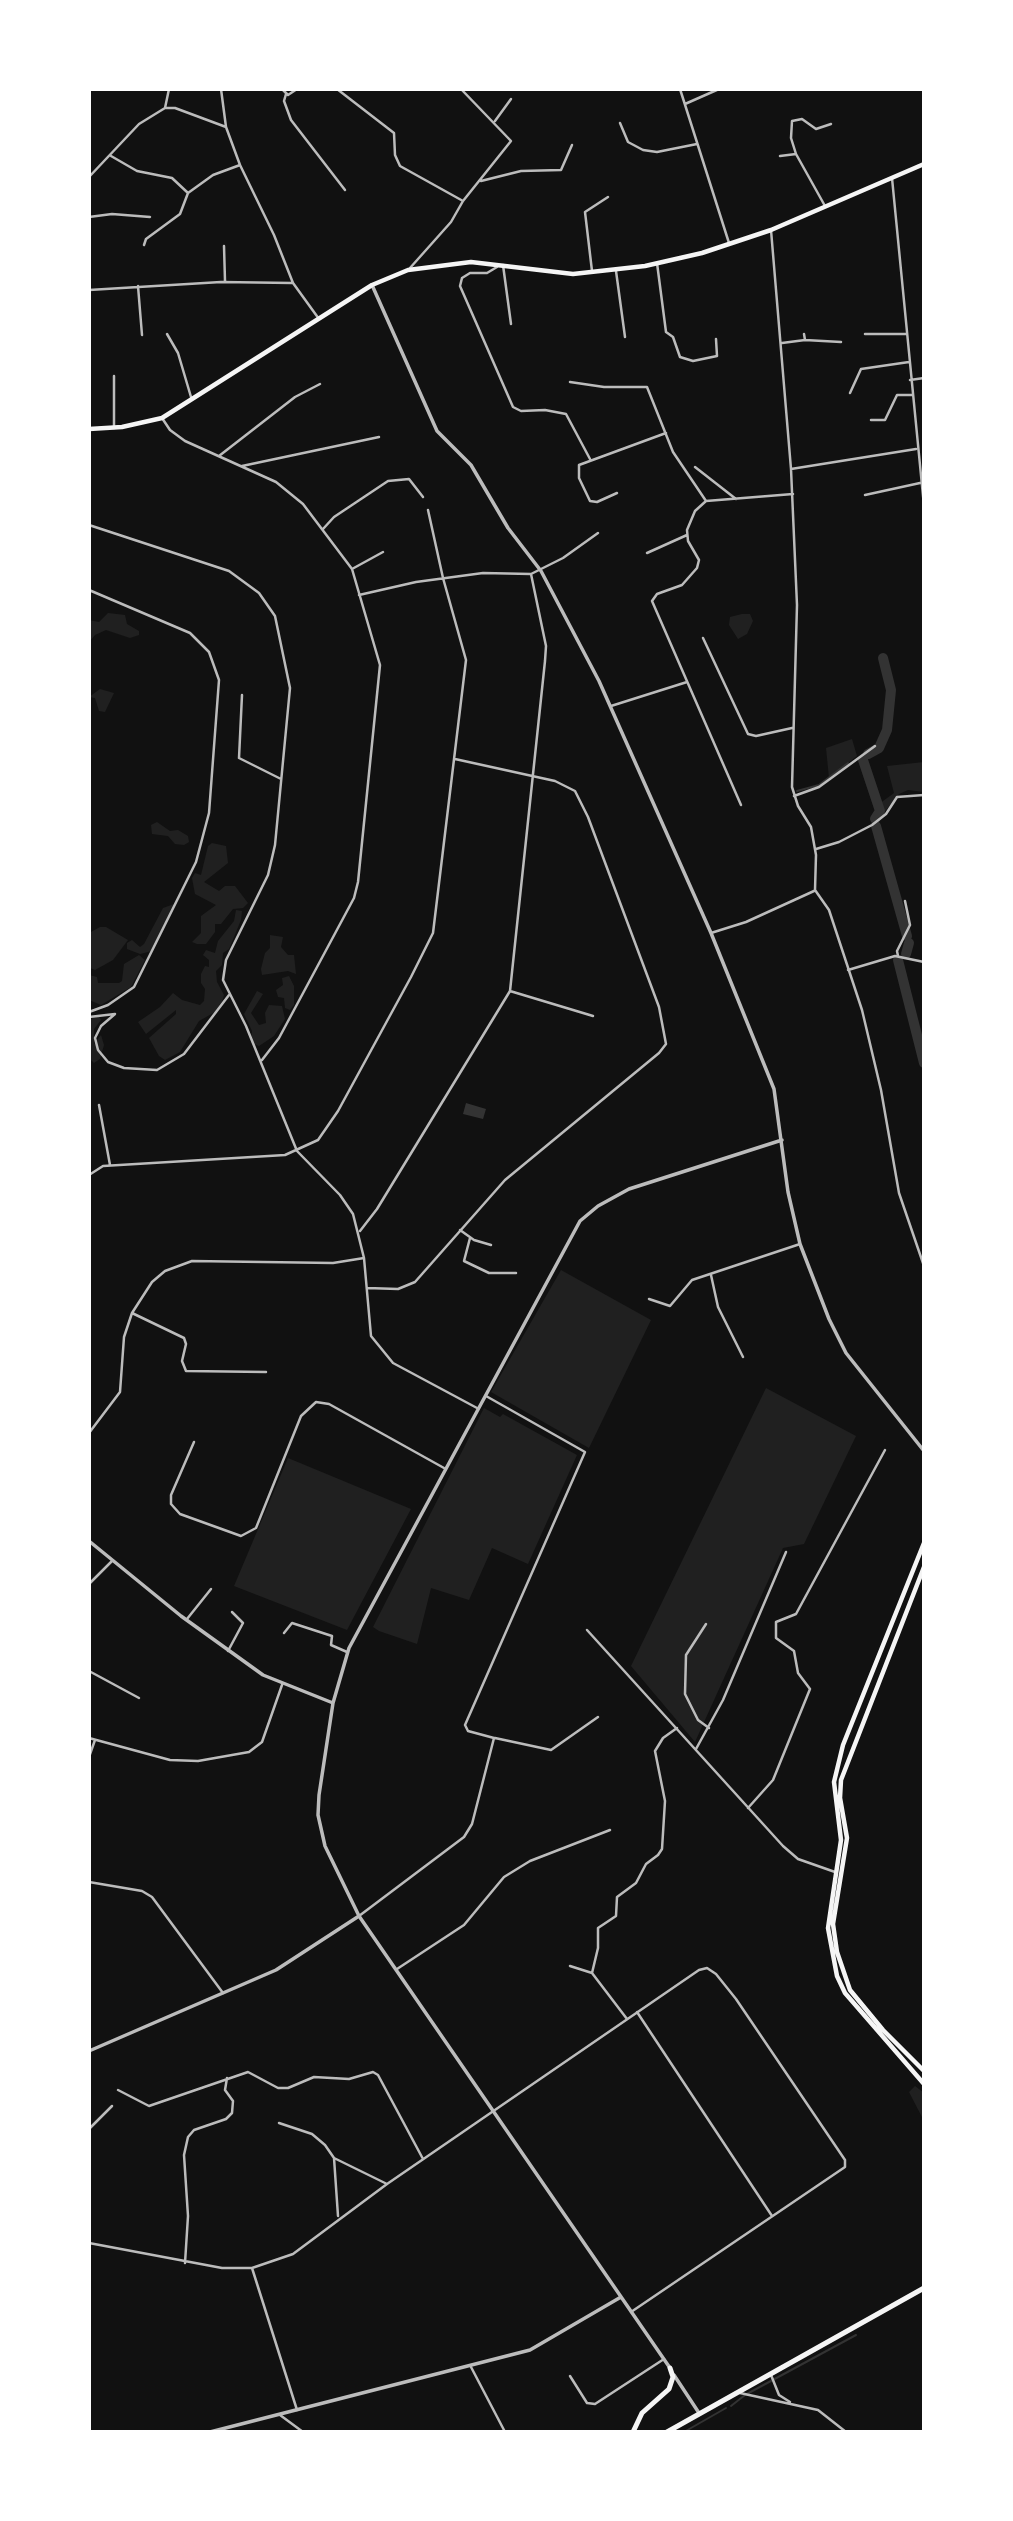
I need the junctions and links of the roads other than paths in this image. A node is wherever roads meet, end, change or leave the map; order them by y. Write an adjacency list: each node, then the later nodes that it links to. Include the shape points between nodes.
1 (169, 89): 12 (street)
2 (221, 89): 16 (street)
3 (282, 89): 9 (street)
4 (296, 89): 9 (street)
5 (337, 89): 30 (street, via 394,133 400,166)
6 (461, 89): 13 (street)
7 (680, 89): 11 (street)
8 (719, 89): 11 (street)
9 (286, 94): 27 (street, via 291,120)
10 (511, 99): 13 (street)
11 (685, 104): 17 (street)
12 (165, 108): 16 (street); 20 (street, via 139,124)
13 (495, 121): 26 (street, via 511,141)
14 (620, 123): 17 (street, via 628,142 643,150)
15 (831, 124): 19 (street, via 816,129 802,119 792,121)
16 (226, 127): 23 (street)
17 (697, 144): 36 (street)
18 (572, 145): 26 (street, via 561,170 521,171)
19 (796, 154): 21 (street); 31 (street)
20 (111, 156): 24 (street); 28 (street, via 137,170 172,178)
21 (780, 156)
22 (924, 164): 25 (main road)
23 (240, 165): 28 (street, via 213,175); 44 (street)
24 (89, 177)
25 (892, 178): 31 (main road); 53 (street)
26 (481, 181): 30 (street)
27 (345, 190)
28 (188, 193): 35 (street, via 180,214)
29 (608, 197): 42 (street, via 585,212)
30 (463, 201): 40 (street, via 451,222)
31 (825, 206): 34 (main road)
32 (89, 217): 33 (street)
33 (150, 217)
34 (771, 230): 36 (main road); 59 (street)
35 (144, 245)
36 (730, 245): 38 (main road)
37 (225, 246): 43 (street)
38 (657, 263): 41 (main road); 56 (street, via 666,332 673,337 680,357 693,361 717,356)
39 (501, 265): 40 (main road, via 457,262); 42 (main road); 49 (street); 79 (street, via 487,274 470,273 460,286 513,407 566,414)
40 (408, 270): 45 (main road)
41 (616, 271): 42 (main road); 55 (street)
42 (592, 274)
43 (225, 282): 44 (street); 46 (street)
44 (293, 283): 48 (street)
45 (372, 285): 48 (main road); 99 (street, via 438,431 471,465 508,528)
46 (138, 286): 47 (street); 54 (street)
47 (89, 290)
48 (319, 319): 68 (main road)
49 (511, 324)
50 (167, 334): 68 (street, via 178,352)
51 (804, 334): 57 (street)
52 (865, 334): 53 (street)
53 (908, 334): 60 (street)
54 (142, 335)
55 (625, 337)
56 (716, 339)
57 (805, 340): 58 (street); 59 (street)
58 (841, 342)
59 (782, 343): 82 (street)
60 (909, 362): 63 (street); 66 (street, via 861,369)
61 (114, 376): 71 (street)
62 (924, 379): 63 (street)
63 (910, 380): 67 (street)
64 (570, 382): 73 (street, via 647,387)
65 (320, 384): 76 (street, via 295,397)
66 (850, 393)
67 (912, 395): 70 (street, via 897,395 885,420); 75 (street)
68 (192, 400): 69 (main road)
69 (162, 418): 71 (main road); 76 (street, via 175,434)
70 (872, 420)
71 (114, 428): 72 (main road)
72 (89, 429)
73 (666, 433): 79 (street); 89 (street, via 680,466)
74 (379, 438): 80 (street)
75 (917, 449): 78 (street); 82 (street)
76 (219, 456): 80 (street)
77 (924, 457): 78 (street)
78 (918, 458): 83 (street)
79 (590, 459): 84 (street, via 577,469 590,501)
80 (242, 466): 93 (street, via 291,492)
81 (695, 467): 88 (street)
82 (791, 469): 85 (street)
83 (920, 483): 86 (street); 90 (street)
84 (617, 493)
85 (793, 494): 88 (street); 108 (street, via 797,605)
86 (865, 495)
87 (423, 497): 93 (street, via 409,479 388,481)
88 (736, 499): 89 (street)
89 (706, 501): 95 (street, via 690,521)
90 (924, 506)
91 (428, 510): 101 (street)
92 (89, 525): 112 (street, via 229,570 268,603 290,688)
93 (323, 529): 98 (street)
94 (598, 533): 99 (street)
95 (687, 535): 97 (street); 105 (street, via 699,560 697,568 682,585 657,594 652,601)
96 (383, 552): 98 (street)
97 (647, 553)
98 (352, 569): 103 (street)
99 (541, 571): 100 (street); 107 (street)
100 (531, 574): 101 (street); 111 (street, via 546,646)
101 (443, 578): 103 (street); 110 (street, via 466,660)
102 (89, 590): 125 (street, via 190,633 209,652 219,680 209,813 196,862 134,987)
103 (359, 595): 128 (street, via 381,675 359,882 279,1038)
104 (704, 638): 108 (street, via 748,734)
105 (687, 682): 107 (street); 115 (street)
106 (242, 695): 112 (street, via 239,758)
107 (611, 705): 119 (street)
108 (793, 728): 114 (street)
109 (875, 746): 114 (street, via 819,787)
110 (455, 760): 111 (street); 131 (street, via 433,933 332,1122 318,1140)
111 (533, 777): 123 (street); 134 (street, via 567,786 583,805 659,1007 666,1044 505,1180)
112 (281, 779): 124 (street, via 268,875 226,960 223,981)
113 (924, 795): 116 (street, via 897,797 872,825)
114 (794, 796): 116 (street, via 810,823)
115 (741, 805)
116 (816, 849): 117 (street)
117 (815, 890): 119 (street, via 767,914); 122 (street, via 829,910)
118 (905, 901): 120 (street, via 910,925)
119 (711, 933): 130 (street, via 774,1089)
120 (898, 956): 121 (street); 122 (street)
121 (924, 962)
122 (848, 970): 140 (street, via 873,1051 899,1193)
123 (510, 991): 126 (street); 135 (street)
124 (229, 995): 127 (street, via 184,1054 157,1070 108,1062 95,1038 115,1014); 128 (street)
125 (89, 1012)
126 (593, 1016)
127 (89, 1017)
128 (261, 1061): 131 (street)
129 (99, 1105): 132 (street)
130 (782, 1140): 137 (street); 148 (street, via 629,1189 587,1213)
131 (297, 1151): 132 (street); 135 (street, via 347,1203)
132 (110, 1165): 133 (street)
133 (89, 1175)
134 (460, 1230): 136 (street); 143 (street, via 415,1282 398,1289)
135 (360, 1231): 139 (street)
136 (470, 1238): 138 (street); 141 (street, via 464,1261 489,1273)
137 (800, 1244): 142 (street); 153 (street, via 846,1353)
138 (491, 1245)
139 (364, 1258): 143 (street); 145 (street, via 332,1263 177,1264 152,1282)
140 (924, 1266)
141 (516, 1273)
142 (711, 1275): 144 (street, via 687,1283 670,1307); 146 (street, via 718,1307)
143 (366, 1288): 149 (street, via 371,1336 385,1356)
144 (649, 1299)
145 (132, 1313): 147 (street, via 184,1338 182,1361 187,1371); 150 (street, via 124,1336 120,1392)
146 (743, 1357)
147 (266, 1372)
148 (484, 1395): 149 (street); 177 (street, via 585,1452 465,1725 468,1731)
149 (477, 1408): 154 (street)
150 (89, 1433)
151 (194, 1442): 154 (street, via 171,1504 180,1514 229,1535 252,1532 301,1416 316,1402 329,1404)
152 (885, 1450): 181 (street, via 796,1614 776,1625 776,1638 794,1651 798,1674 810,1689 773,1780)
153 (924, 1451)
154 (444, 1468): 168 (street)
155 (89, 1541): 158 (street)
156 (924, 1543): 183 (main road, via 843,1745 834,1782 841,1840)
157 (786, 1552): 175 (street)
158 (112, 1561): 160 (street); 163 (street)
159 (924, 1567): 184 (main road, via 841,1780 847,1838)
160 (89, 1584)
161 (211, 1589): 163 (street)
162 (232, 1612): 167 (street, via 243,1623)
163 (187, 1620): 167 (street)
164 (706, 1624): 175 (street, via 686,1655 685,1694 698,1720)
165 (587, 1630): 174 (street)
166 (284, 1633): 168 (street, via 292,1623 332,1636 331,1645)
167 (228, 1651): 170 (street)
168 (347, 1651): 172 (street)
169 (89, 1671): 171 (street)
170 (282, 1685): 172 (street); 178 (street, via 262,1742 249,1752 198,1761 170,1760)
171 (139, 1698)
172 (333, 1703): 186 (street, via 318,1815 331,1865)
173 (598, 1717): 177 (street, via 551,1750)
174 (677, 1728): 179 (street); 189 (street, via 655,1751 665,1801 662,1849 646,1864 636,1883 617,1897 616,1916 598,1928)
175 (709, 1728): 179 (street)
176 (89, 1738): 178 (street)
177 (494, 1738): 186 (street, via 468,1833)
178 (95, 1740): 180 (street)
179 (696, 1749): 181 (street)
180 (89, 1757)
181 (748, 1808): 183 (street, via 798,1859)
182 (610, 1830): 188 (street, via 530,1861 504,1877 464,1924)
183 (835, 1872): 184 (street); 196 (main road, via 828,1928 837,1976 853,2005)
184 (842, 1874): 194 (main road, via 833,1924 843,1974 857,2000)
185 (89, 1882): 190 (street, via 142,1891 152,1897)
186 (359, 1916): 188 (street); 190 (street, via 276,1970)
187 (570, 1966): 189 (street)
188 (396, 1970): 199 (street)
189 (592, 1973): 192 (street)
190 (223, 1993): 193 (street)
191 (637, 2012): 192 (street); 205 (street); 205 (street, via 702,1967 710,1969 736,1999 845,2160 845,2167)
192 (627, 2019): 199 (street)
193 (89, 2051)
194 (924, 2071)
195 (227, 2078): 197 (street, via 149,2106); 203 (street, via 248,2072 278,2088 288,2088 314,2077 349,2079 373,2072); 208 (street, via 225,2090 233,2101 232,2113 188,2137 184,2155)
196 (924, 2084)
197 (118, 2090)
198 (111, 2106): 201 (street)
199 (493, 2111): 203 (street); 211 (street)
200 (279, 2123): 202 (street, via 312,2134)
201 (89, 2129)
202 (334, 2158): 204 (street); 206 (street)
203 (423, 2159): 204 (street)
204 (387, 2184): 206 (street)
205 (772, 2216): 212 (street)
206 (338, 2218): 209 (street, via 293,2254)
207 (89, 2242): 208 (street)
208 (185, 2263): 209 (street)
209 (252, 2268): 220 (street)
210 (924, 2288): 216 (highway)
211 (621, 2297): 212 (street); 214 (street, via 530,2350)
212 (632, 2312): 213 (street)
213 (664, 2359): 215 (street); 217 (street, via 595,2404 587,2403)
214 (469, 2364): 220 (street); 225 (street)
215 (670, 2368): 221 (street); 226 (highway, via 669,2389 642,2413)
216 (771, 2374): 218 (highway); 219 (street, via 779,2395)
217 (570, 2376)
218 (737, 2392): 219 (street); 221 (highway)
219 (792, 2404): 228 (street, via 823,2413)
220 (296, 2410): 222 (street)
221 (699, 2413): 227 (highway)
222 (280, 2415): 223 (street); 224 (street)
223 (210, 2432)
224 (303, 2432)
225 (505, 2432)
226 (634, 2432)
227 (667, 2432)
228 (846, 2432)

